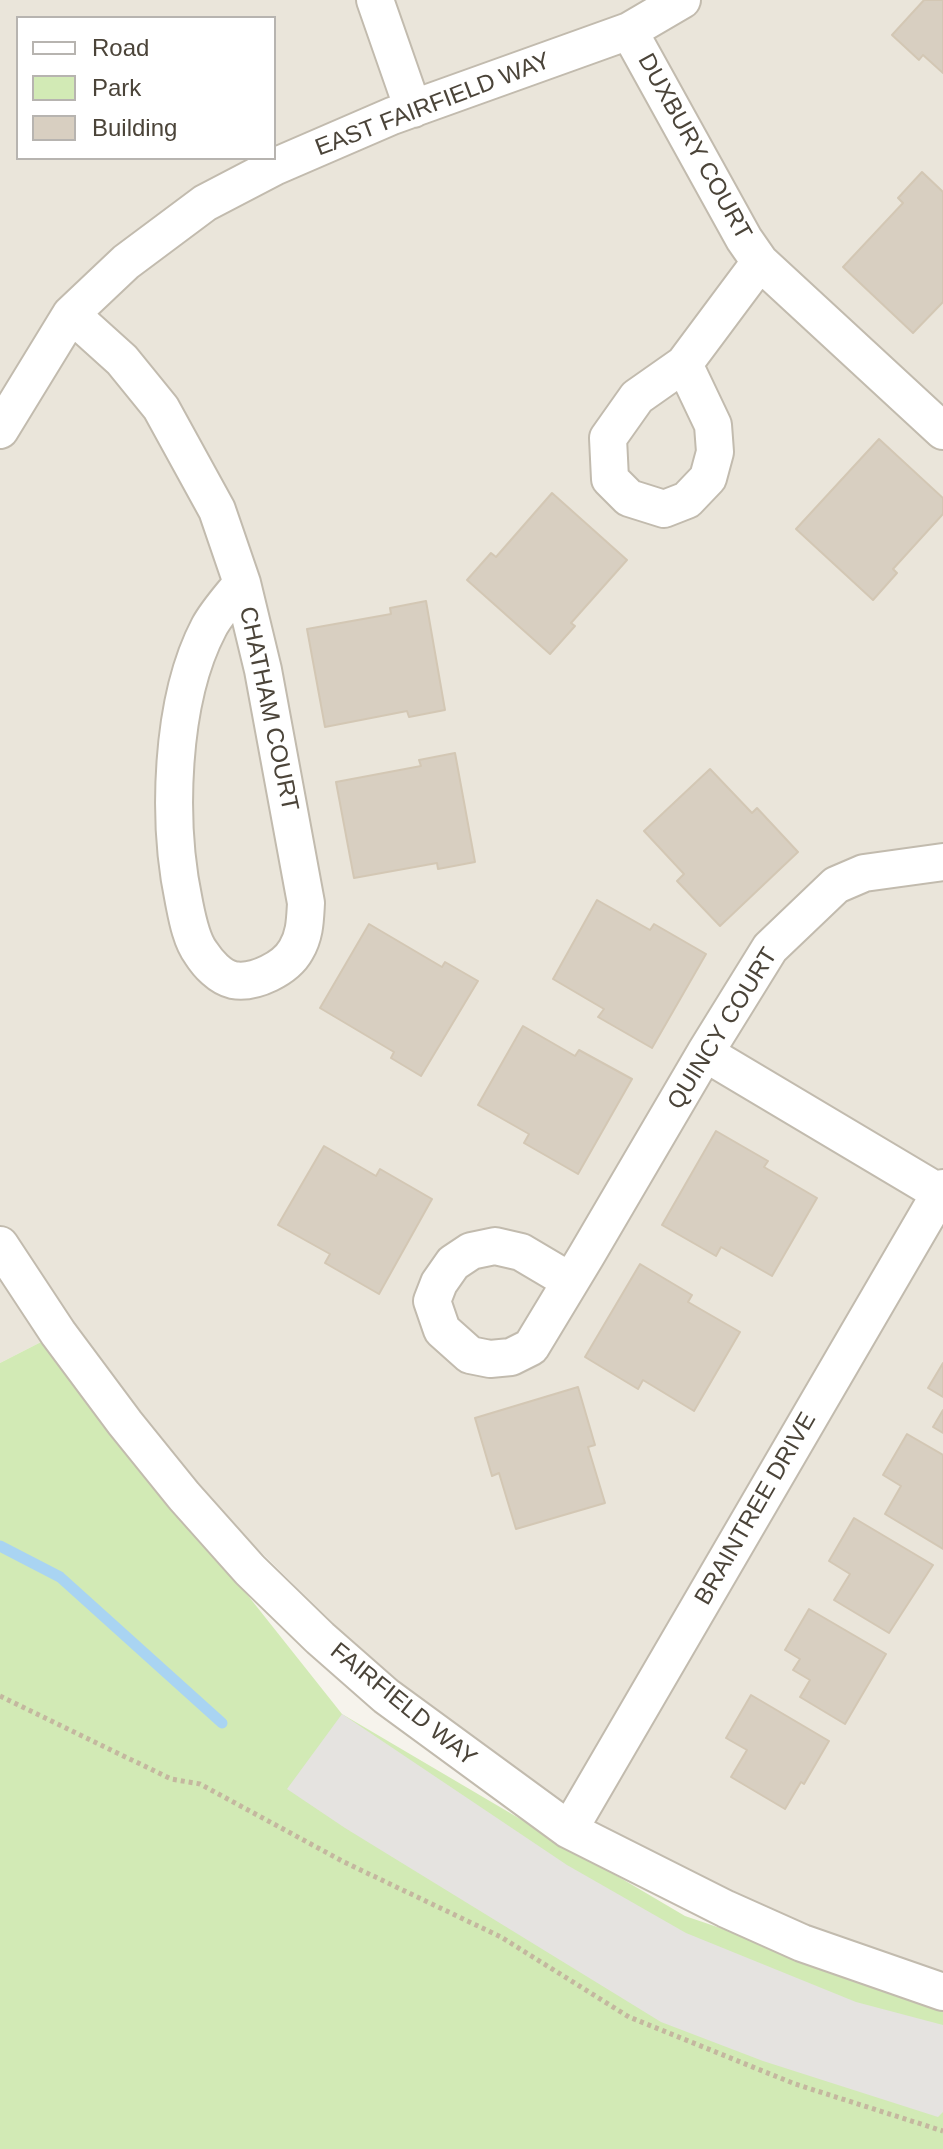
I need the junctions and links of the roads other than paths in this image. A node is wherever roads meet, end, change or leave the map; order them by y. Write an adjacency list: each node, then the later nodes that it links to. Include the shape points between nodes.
1 (375, 0): 4 (street)
2 (682, 0): 3 (street, EAST FAIRFIELD WAY)
3 (629, 31): 4 (street, EAST FAIRFIELD WAY); 5 (street, DUXBURY COURT)
4 (413, 109): 6 (street, EAST FAIRFIELD WAY, via 274,167 205,203 126,262)
5 (760, 262): 7 (street, DUXBURY COURT); 9 (street, DUXBURY COURT)
6 (71, 314): 8 (street, EAST FAIRFIELD WAY); 10 (street, CHATHAM COURT, via 122,360 161,408 217,510)
7 (684, 364)
8 (0, 430)
9 (943, 431)
10 (242, 583): 10 (street, CHATHAM COURT, via 209,626 192,672 173,803 176,866 198,951 233,980 278,970 295,953 305,933 306,903)
11 (943, 862): 12 (street, QUINCY COURT, via 864,873 836,885 770,948)
12 (705, 1053): 13 (street); 15 (street, QUINCY COURT)
13 (941, 1191): 16 (street, BRAINTREE DRIVE)
14 (0, 1245): 16 (street, FAIRFIELD WAY, via 125,1423 250,1570 386,1696)
15 (570, 1281)
16 (569, 1830): 17 (street, FAIRFIELD WAY, via 802,1943)
17 (943, 1992)

